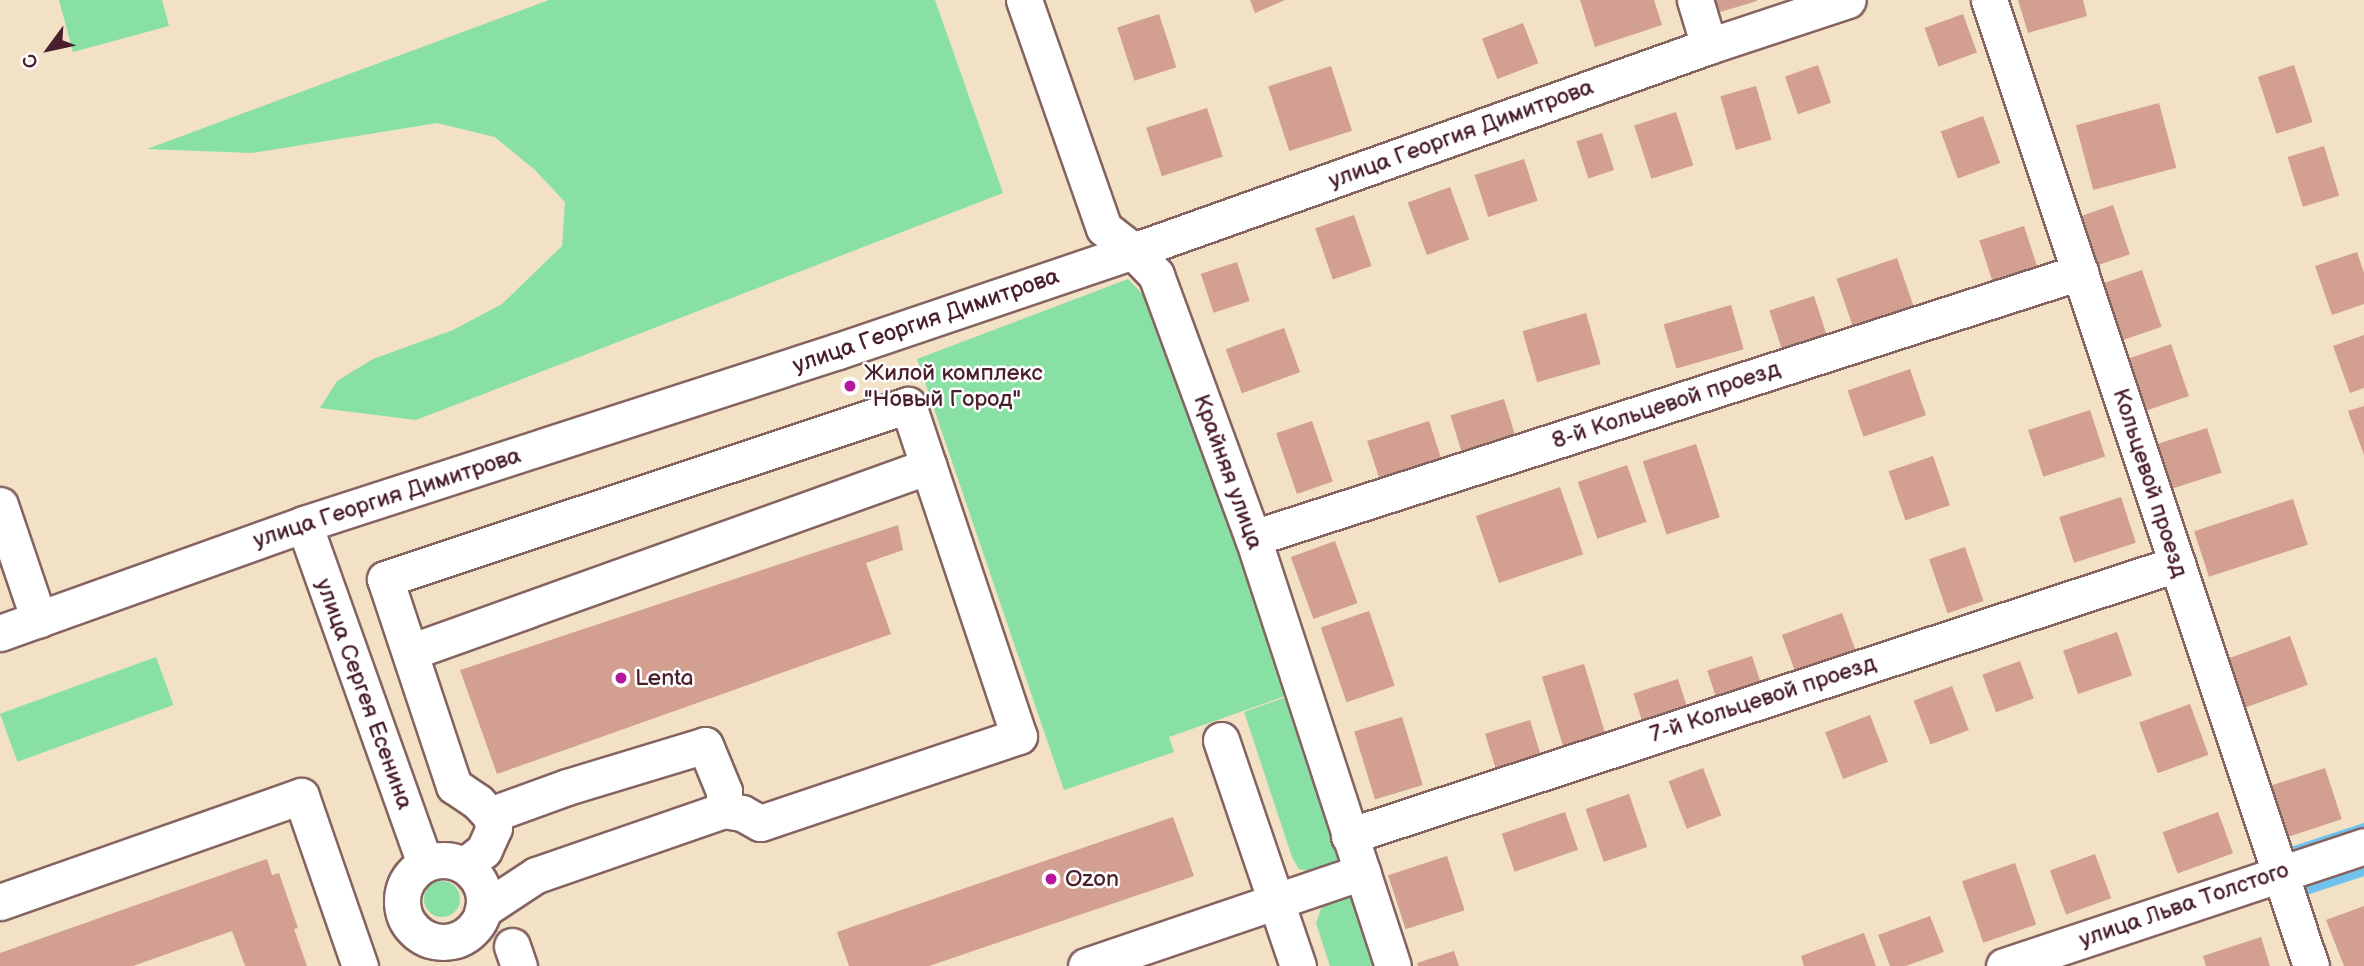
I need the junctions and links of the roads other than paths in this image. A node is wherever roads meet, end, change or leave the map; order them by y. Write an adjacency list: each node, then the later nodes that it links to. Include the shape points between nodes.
1 (1024, 0): 6 (street, Крайняя улица, via 1104,228)
2 (1695, 0): 5 (street)
3 (1848, 0): 5 (street, улица Георгия Димитрова)
4 (1989, 0): 7 (street, Кольцевой проезд)
5 (1709, 46): 6 (street, улица Георгия Димитрова)
6 (1133, 251): 10 (street, улица Георгия Димитрова); 11 (street, Крайняя улица, via 1156,275)
7 (2080, 272): 11 (street, 8-й Кольцевой проезд); 12 (street, Кольцевой проезд)
8 (929, 466): 15 (street); 15 (street, via 908,405 385,579); 17 (street, via 1019,736 760,822)
9 (0, 505): 13 (street)
10 (304, 524): 13 (street, улица Георгия Димитрова); 21 (street, улица Сергея Есенина)
11 (1253, 538): 19 (street, Крайняя улица)
12 (2177, 564): 19 (street, 7-й Кольцевой проезд); 23 (street, Кольцевой проезд)
13 (39, 620): 14 (street, улица Георгия Димитрова)
14 (0, 633)
15 (410, 652): 18 (street, via 454,786)
16 (1221, 740): 25 (street)
17 (724, 810): 18 (street, via 724,791 705,745); 27 (street, via 536,875)
18 (489, 815): 22 (street, via 494,828 484,850)
19 (1349, 836): 24 (street, Крайняя улица)
20 (2364, 846): 23 (street, улица Льва Толстого)
21 (425, 863): 22 (street, via 440,860); 28 (street, via 404,889 403,913 418,933)
22 (464, 865): 27 (street, via 481,885)
23 (2280, 872): 33 (street, улица Льва Толстого); 34 (street, Кольцевой проезд)
24 (1362, 873): 25 (street); 32 (street, Крайняя улица)
25 (1276, 901): 30 (street); 31 (street)
26 (0, 902): 29 (street, via 301,796)
27 (483, 910): 28 (street)
28 (456, 953)
29 (360, 966)
30 (1086, 966)
31 (1298, 966)
32 (1392, 966)
33 (2004, 966)
34 (2311, 966)

